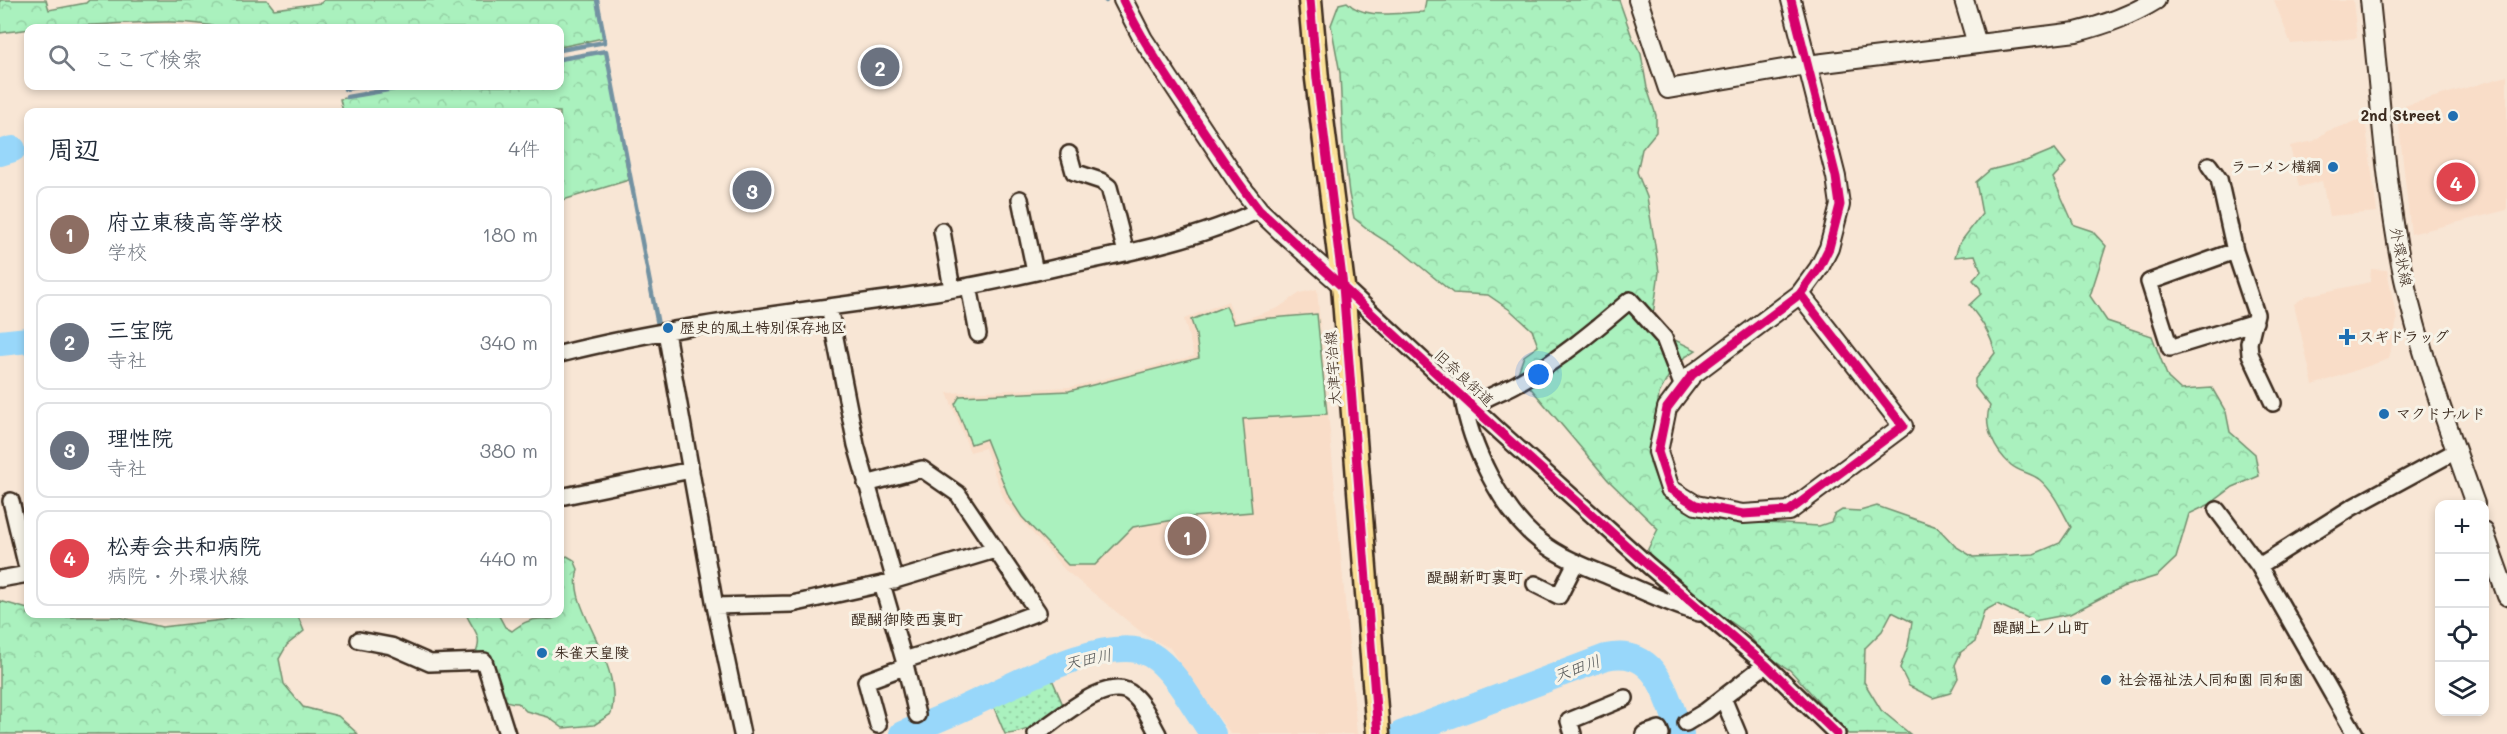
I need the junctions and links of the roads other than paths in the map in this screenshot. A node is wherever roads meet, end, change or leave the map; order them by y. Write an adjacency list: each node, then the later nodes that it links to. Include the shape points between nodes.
1 (1123, 0): 13 (street, 旧奈良街道, via 1179,95)
2 (1638, 0): 9 (street, via 1668,89)
3 (1791, 0): 9 (street)
4 (1964, 0): 8 (street)
5 (2156, 0): 8 (street, via 2109,24)
6 (2370, 0): 30 (street, 外環状線, via 2396,236 2419,338)
7 (1310, 1): 19 (main road, 大津宇治線)
8 (1977, 44): 9 (street)
9 (1807, 65): 21 (street, via 1840,205 1829,248)
10 (1069, 154): 16 (street, via 1074,172 1109,187)
11 (2209, 165): 15 (street, via 2219,179)
12 (1020, 199): 17 (street)
13 (1259, 210): 16 (street, via 1182,239); 19 (street, 旧奈良街道)
14 (942, 231): 20 (street)
15 (2235, 251): 23 (street, via 2256,314); 23 (street, via 2148,282 2170,348)
16 (1126, 253): 17 (street)
17 (1035, 272): 18 (street)
18 (969, 286): 20 (street); 25 (street)
19 (1343, 286): 28 (street, 旧奈良街道); 61 (main road, 大津宇治線)
20 (952, 289): 22 (street)
21 (1800, 294): 27 (street, via 1692,375); 27 (street, via 1903,426 1789,511 1743,514 1696,506 1670,489 1658,452 1667,408)
22 (829, 307): 24 (street); 32 (street)
23 (2255, 322): 29 (street, via 2250,354)
24 (666, 332): 26 (street); 31 (street)
25 (978, 334)
26 (564, 353)
27 (1683, 387): 28 (street, via 1664,338 1630,300 1542,368)
28 (1468, 402): 40 (street, via 1466,417 1485,465 1512,511 1537,539); 48 (street, 旧奈良街道)
29 (2273, 404)
30 (2456, 451): 34 (street, 外環状線); 41 (street, via 2351,508)
31 (691, 470): 33 (street); 47 (street)
32 (866, 484): 38 (street, via 922,469 958,494); 44 (street)
33 (564, 496)
34 (2474, 500)
35 (11, 501): 39 (street)
36 (2217, 510): 41 (street)
37 (2489, 546): 46 (street)
38 (995, 550): 44 (street); 50 (street, via 1038,612)
39 (24, 556)
40 (1576, 562): 45 (street, via 1559,596); 48 (street)
41 (2259, 566): 67 (street)
42 (24, 574): 43 (street)
43 (0, 579)
44 (888, 583): 47 (street, via 792,604); 50 (street)
45 (1535, 584)
46 (2507, 596)
47 (715, 606): 58 (street)
48 (1704, 615): 51 (street, 旧奈良街道)
49 (359, 640): 57 (street, via 391,646 430,663 484,661)
50 (904, 663): 54 (street); 56 (street, via 866,681)
51 (1765, 665): 53 (street); 66 (street, 旧奈良街道)
52 (1625, 698): 62 (street, via 1569,720)
53 (1723, 698): 55 (street); 65 (street)
54 (917, 715)
55 (1686, 723)
56 (878, 725)
57 (507, 734)
58 (742, 734)
59 (1036, 734): 60 (street, via 1081,701 1117,689 1134,695)
60 (1158, 734)
61 (1378, 734)
62 (1573, 734)
63 (1644, 734): 64 (street, via 1659,729)
64 (1661, 734)
65 (1738, 734)
66 (1837, 734)
67 (2355, 734)

